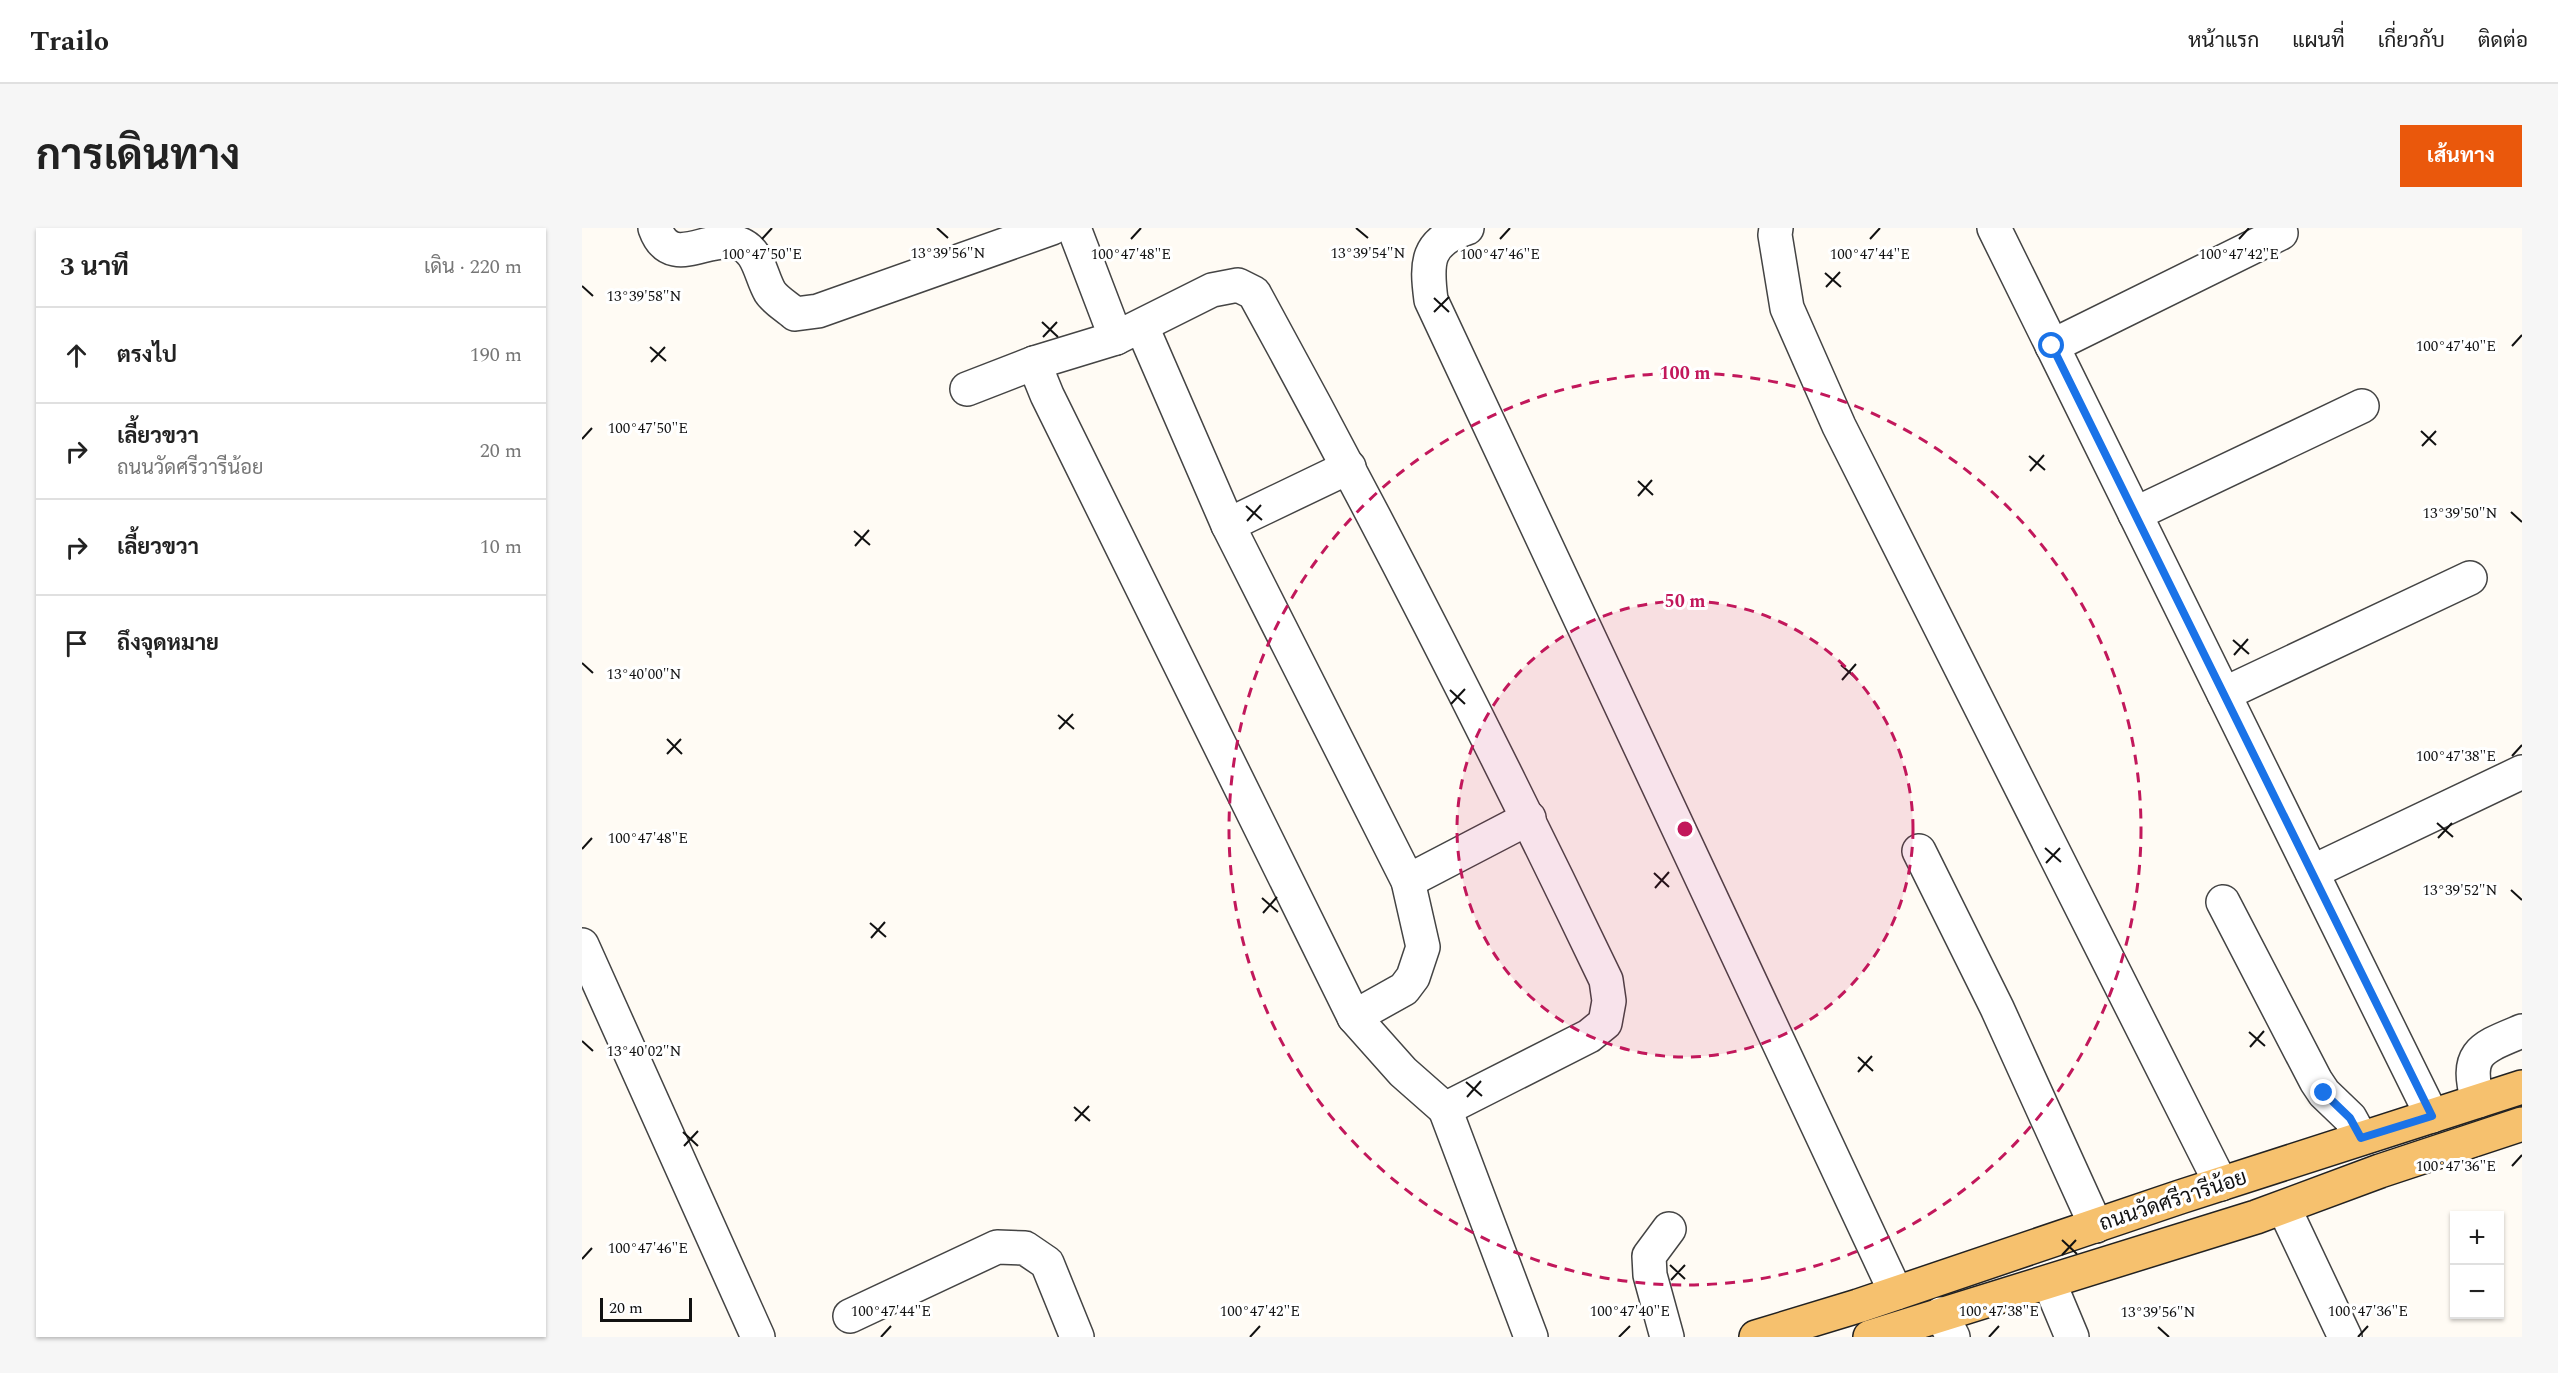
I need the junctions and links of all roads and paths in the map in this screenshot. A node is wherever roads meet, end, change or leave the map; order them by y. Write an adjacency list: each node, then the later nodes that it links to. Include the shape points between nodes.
1 (655, 228): 2 (street, via 668,247 678,251 721,242 738,243 752,251 771,294 795,314 818,311)
2 (1052, 228)
3 (1074, 228): 9 (street)
4 (1467, 228): 8 (street)
5 (1776, 228): 35 (street, via 1787,308 1839,426)
6 (1994, 228): 10 (street)
7 (2282, 233): 10 (street)
8 (1430, 239): 40 (street, via 1427,270 1431,300)
9 (1129, 333): 11 (street); 14 (street, via 1212,290 1238,285 1254,293); 16 (street)
10 (2052, 346): 15 (street)
11 (1034, 363): 12 (street); 26 (street)
12 (967, 389)
13 (2362, 406): 15 (street)
14 (1349, 467): 16 (street); 20 (street)
15 (2135, 514): 18 (street)
16 (1228, 525): 23 (street)
17 (2469, 578): 18 (street)
18 (2224, 694): 22 (street)
19 (2522, 771): 22 (street)
20 (1529, 818): 23 (street); 30 (street, via 1606,980 1609,1001 1605,1023 1589,1036)
21 (1919, 851): 37 (street, via 1997,1008)
22 (2312, 872): 31 (street)
23 (1408, 881): 26 (street, via 1423,947 1413,976 1404,989)
24 (2223, 902): 33 (street, via 2316,1082 2350,1118)
25 (582, 945): 43 (street)
26 (1354, 1017): 30 (street, via 1403,1072)
27 (2522, 1031): 29 (street, via 2485,1047 2475,1061 2472,1080)
28 (2522, 1087): 29 (main road, ถนนวัดศรีวารีน้อย)
29 (2478, 1101): 31 (main road, ถนนวัดศรีวารีน้อย)
30 (1445, 1109): 45 (street)
31 (2432, 1116): 33 (main road, ถนนวัดศรีวารีน้อย)
32 (2522, 1124): 36 (main road, ถนนวัดศรีวารีน้อย)
33 (2361, 1138): 34 (main road, ถนนวัดศรีวารีน้อย)
34 (2270, 1168): 35 (main road, ถนนวัดศรีวารีน้อย); 36 (main road)
35 (2221, 1184): 37 (main road, ถนนวัดศรีวารีน้อย)
36 (2284, 1208): 39 (main road, ถนนวัดศรีวารีน้อย); 50 (street)
37 (2096, 1226): 40 (main road, ถนนวัดศรีวารีน้อย)
38 (1669, 1229): 46 (street, via 1649,1256 1650,1275)
39 (2049, 1282): 42 (main road, ถนนวัดศรีวารีน้อย); 49 (street)
40 (1896, 1293): 47 (main road, ถนนวัดศรีวารีน้อย)
41 (850, 1316): 44 (street, via 997,1247 1025,1248 1047,1263)
42 (1947, 1325): 48 (main road, ถนนวัดศรีวารีน้อย)
43 (758, 1337)
44 (1077, 1337)
45 (1531, 1337)
46 (1667, 1337)
47 (1756, 1337)
48 (1870, 1337)
49 (2072, 1337)
50 (2345, 1337)

